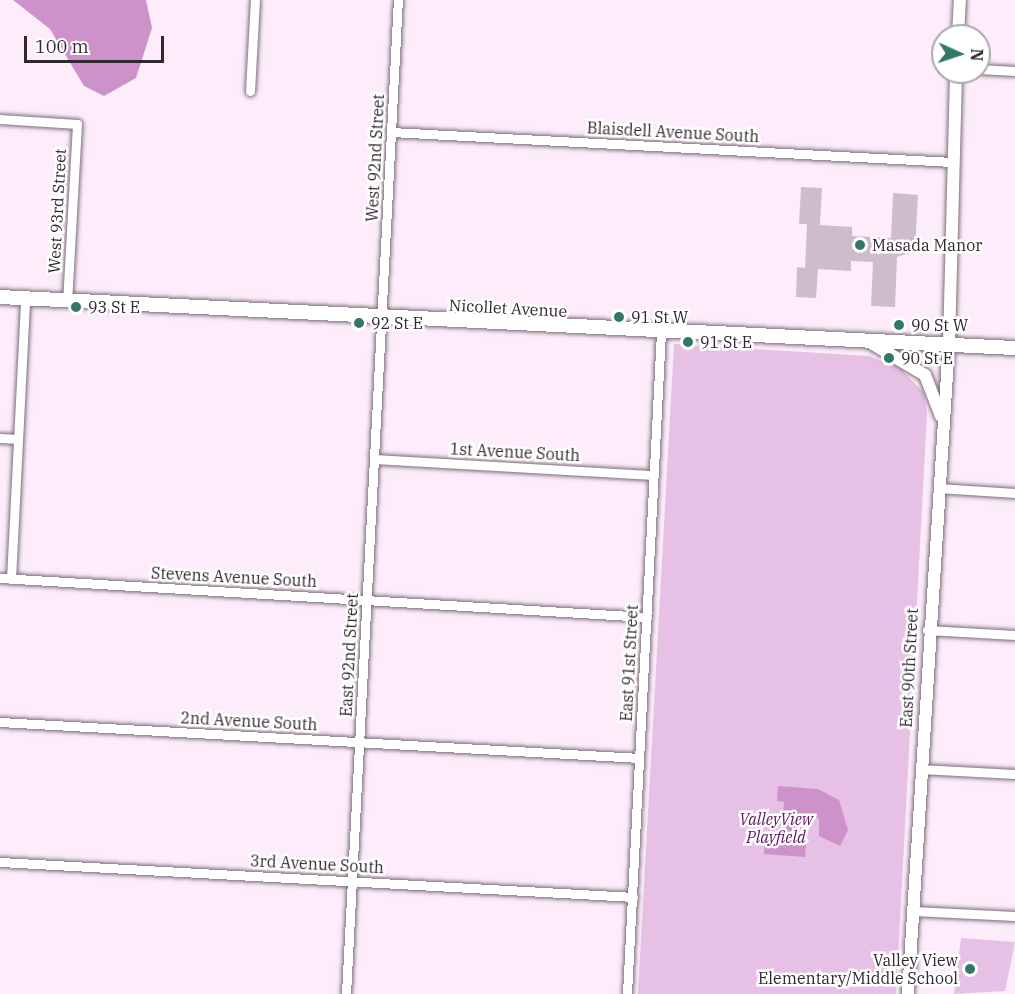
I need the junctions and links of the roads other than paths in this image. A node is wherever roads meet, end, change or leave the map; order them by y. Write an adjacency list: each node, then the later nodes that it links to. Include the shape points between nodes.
1 (255, 0): 8 (street)
2 (398, 0): 10 (street, West 92nd Street)
3 (960, 0): 4 (street)
4 (959, 24)
5 (991, 70): 6 (street)
6 (1015, 71)
7 (956, 84): 11 (street, East 90th Street)
8 (250, 91)
9 (0, 119): 14 (street, West 93rd Street, via 77,123)
10 (392, 132): 11 (street, Blaisdell Avenue South); 15 (street, West 92nd Street)
11 (954, 162): 18 (street, East 90th Street)
12 (0, 297): 13 (main road, Nicollet Avenue)
13 (25, 299): 14 (main road, Nicollet Avenue); 22 (street)
14 (67, 301): 15 (main road, Nicollet Avenue)
15 (382, 318): 16 (main road, Nicollet Avenue); 23 (street, East 92nd Street)
16 (662, 333): 17 (main road, Nicollet Avenue); 24 (street, East 91st Street)
17 (867, 340): 18 (main road, Nicollet Avenue); 20 (street, via 926,375)
18 (949, 344): 19 (main road, Nicollet Avenue); 20 (street, East 90th Street)
19 (1015, 348)
20 (944, 423): 25 (street, East 90th Street)
21 (0, 438): 22 (street)
22 (18, 439): 28 (street)
23 (374, 459): 24 (street, 1st Avenue South); 29 (street, East 92nd Street)
24 (654, 475): 30 (street, East 91st Street)
25 (938, 488): 26 (street); 31 (street, East 90th Street)
26 (1015, 493)
27 (0, 578): 28 (street, Stevens Avenue South)
28 (11, 579): 29 (street, Stevens Avenue South)
29 (366, 600): 30 (street, Stevens Avenue South); 34 (street, East 92nd Street)
30 (647, 616): 35 (street, East 91st Street)
31 (927, 630): 32 (street); 36 (street, East 90th Street)
32 (1015, 635)
33 (0, 722): 34 (street, 2nd Avenue South)
34 (359, 742): 35 (street, 2nd Avenue South); 39 (street, East 92nd Street)
35 (639, 758): 40 (street, East 91st Street)
36 (920, 769): 37 (street); 41 (street, East 90th Street)
37 (1015, 774)
38 (0, 862): 39 (street, 3rd Avenue South)
39 (352, 881): 40 (street, 3rd Avenue South); 43 (street, East 92nd Street)
40 (633, 897): 44 (street, East 91st Street)
41 (913, 911): 42 (street); 45 (street, East 90th Street)
42 (1015, 916)
43 (346, 994)
44 (627, 994)
45 (908, 994)

